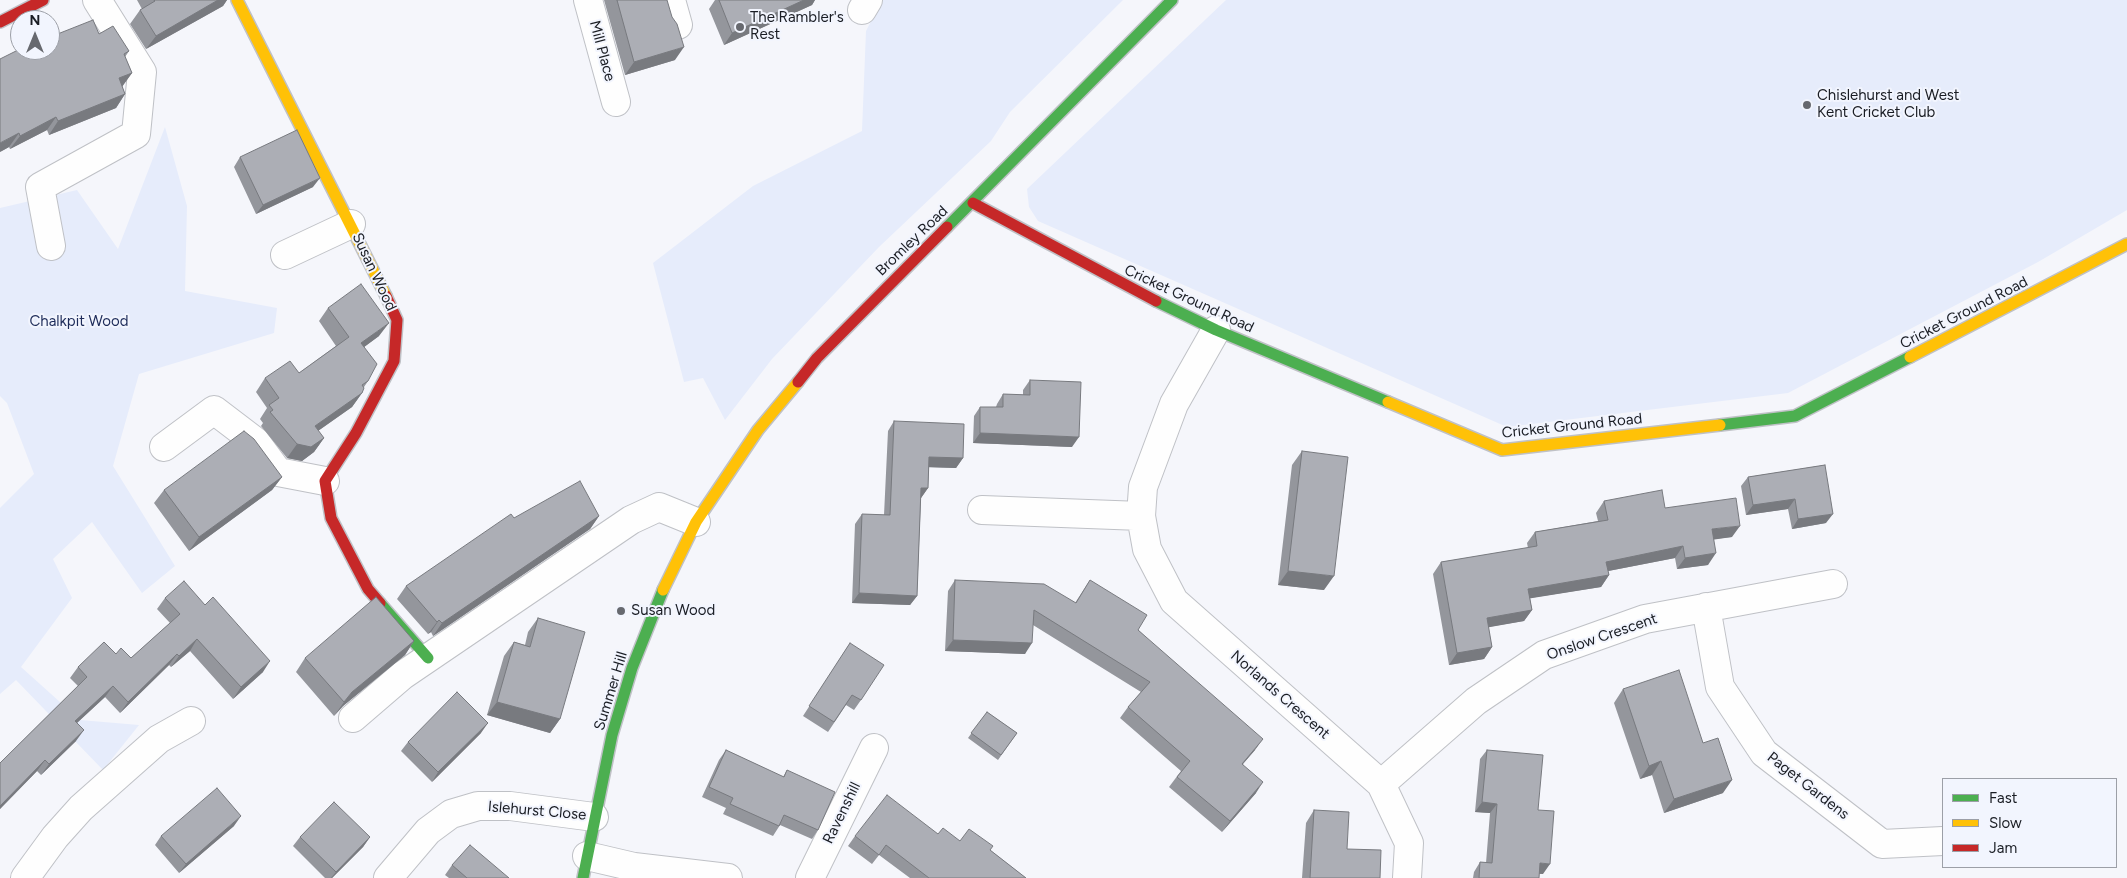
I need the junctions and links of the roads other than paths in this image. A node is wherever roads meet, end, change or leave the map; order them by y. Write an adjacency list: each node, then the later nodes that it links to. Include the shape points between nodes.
1 (44, 0): 6 (street)
2 (98, 0): 11 (street, via 142,72 136,134 40,187)
3 (236, 0): 9 (street, Susan Wood)
4 (588, 0): 7 (street, Mill Place)
5 (1172, 0): 8 (street, Bromley Road, via 1056,114)
6 (0, 22)
7 (616, 102)
8 (973, 203): 13 (street, Cricket Ground Road, via 1129,288); 18 (street, Bromley Road, via 817,358 758,430)
9 (351, 224): 12 (street, Susan Wood); 15 (street, Susan Wood, via 396,320 394,361 356,433)
10 (2127, 244): 13 (street, Cricket Ground Road, via 1795,416 1502,450)
11 (51, 246)
12 (285, 255)
13 (1216, 330): 17 (street, Norlands Crescent, via 1174,404 1143,487)
14 (164, 447): 15 (street, via 214,410 256,442 278,472)
15 (324, 481): 21 (street, via 331,518 368,590)
16 (982, 510): 17 (street)
17 (1141, 516): 25 (street, Norlands Crescent, via 1147,549 1174,601)
18 (696, 522): 21 (street, via 659,507 631,520); 26 (street, Summer Hill, via 659,598 632,668 612,735)
19 (1833, 584): 20 (street, Onslow Crescent)
20 (1706, 607): 25 (street, Onslow Crescent, via 1645,619 1544,655 1476,701); 27 (street, Paget Gardens, via 1720,687 1764,753 1882,844)
21 (428, 658): 22 (street)
22 (353, 718)
23 (191, 721): 29 (street, via 159,739 81,808)
24 (874, 748): 32 (street, Ravenshill)
25 (1381, 784): 33 (street, Norlands Crescent, via 1409,843)
26 (594, 817): 28 (street, Summer Hill); 30 (street, Islehurst Close, via 510,806 478,806 451,814 428,831)
27 (1942, 841)
28 (585, 867): 31 (street, via 634,867)
29 (25, 878)
30 (388, 878)
31 (728, 878)
32 (810, 878)
33 (1407, 878)

